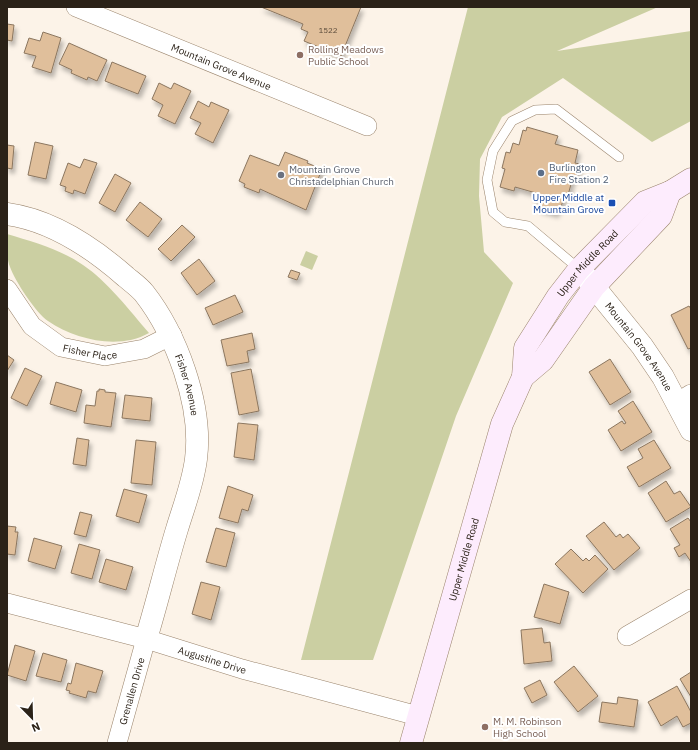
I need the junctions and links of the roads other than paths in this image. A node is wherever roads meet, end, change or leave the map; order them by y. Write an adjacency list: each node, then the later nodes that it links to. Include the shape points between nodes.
1 (76, 7): 2 (street, Mountain Grove Avenue)
2 (367, 126)
3 (619, 157): 7 (lane, via 556,109 535,110 512,121 493,151 487,180 493,212 505,222 528,226)
4 (691, 179): 5 (main road, Upper Middle Road)
5 (670, 192): 7 (main road, Upper Middle Road, via 645,202); 8 (main road, Upper Middle Road, via 661,216)
6 (7, 214): 10 (street, Fisher Avenue, via 20,216 57,231 109,262 143,292)
7 (579, 269): 8 (street, Mountain Grove Avenue); 11 (main road, Upper Middle Road, via 558,296 525,348)
8 (594, 287): 11 (main road, Upper Middle Road, via 543,360); 12 (street, Mountain Grove Avenue, via 642,346 663,377)
9 (7, 288): 10 (street, Fisher Place, via 32,326 61,347 105,356 144,349)
10 (172, 335): 17 (street, Fisher Avenue, via 196,415 196,458 188,496)
11 (523, 377): 18 (main road, Upper Middle Road, via 502,424)
12 (684, 398): 13 (street, Mountain Grove Avenue)
13 (691, 430)
14 (691, 599): 16 (street)
15 (7, 603): 17 (street, Augustine Drive)
16 (627, 636)
17 (146, 639): 18 (street, Augustine Drive, via 242,669); 19 (street, Grenallen Drive)
18 (418, 716): 20 (main road, Upper Middle Road)
19 (117, 743)
20 (411, 743)

